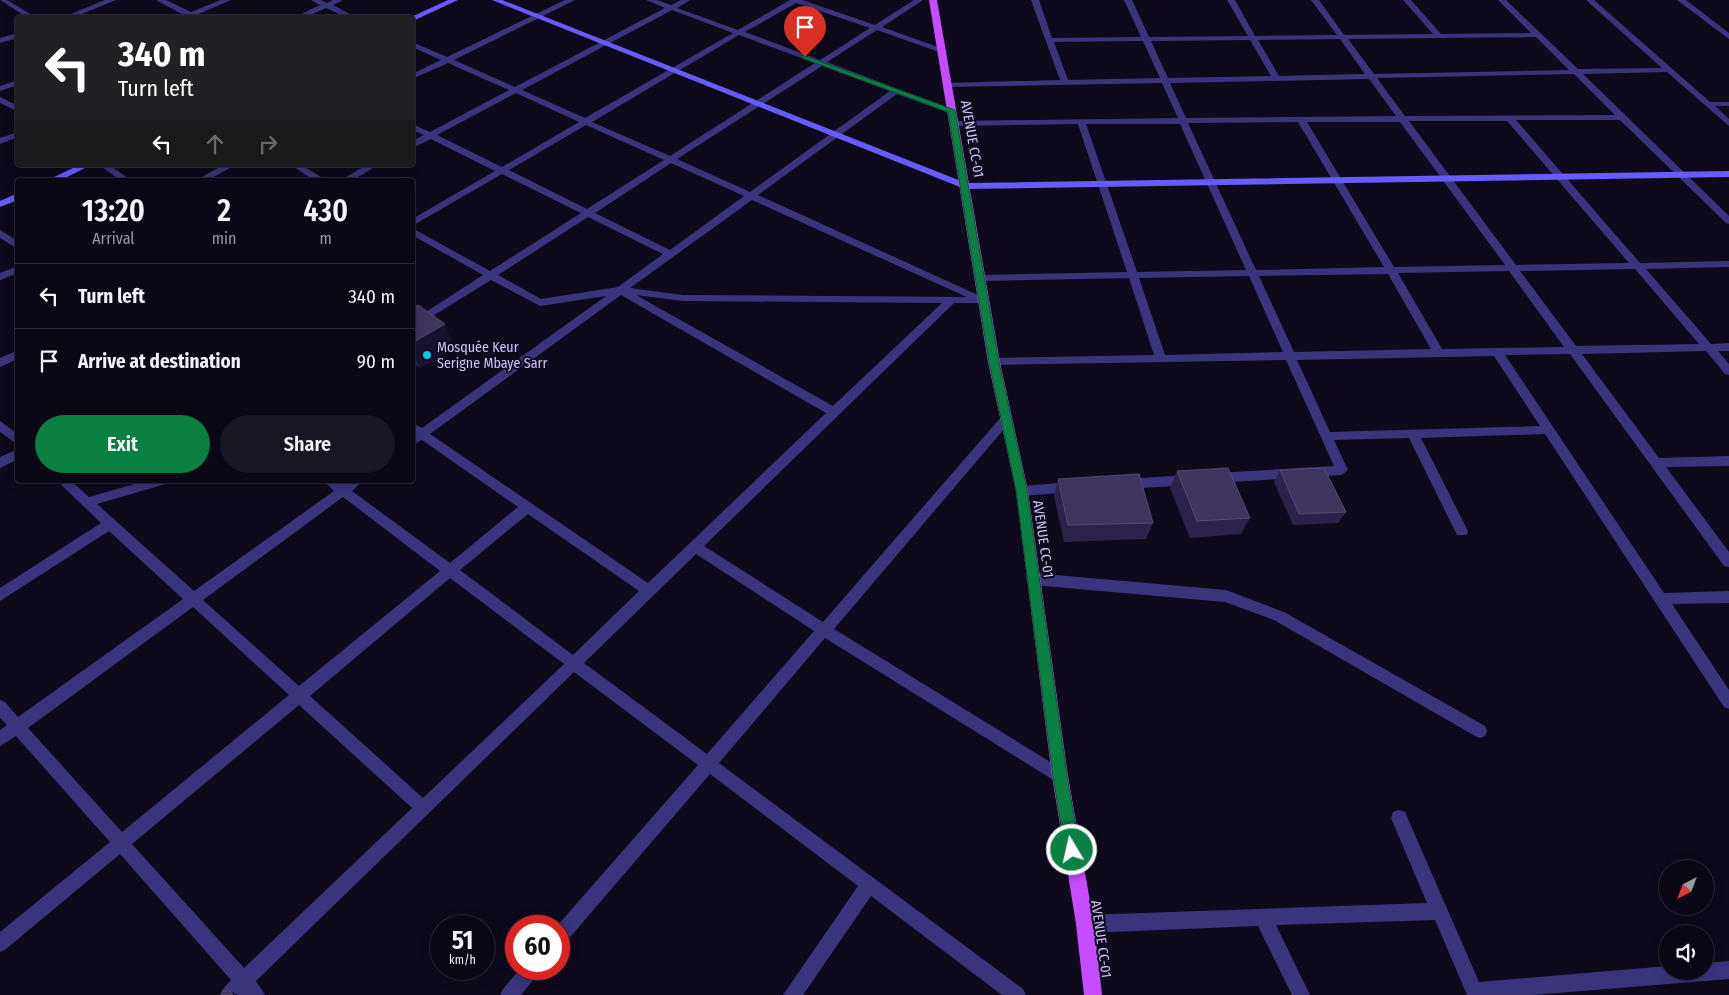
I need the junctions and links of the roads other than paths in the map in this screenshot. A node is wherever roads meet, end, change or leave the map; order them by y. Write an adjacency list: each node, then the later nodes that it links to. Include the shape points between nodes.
1 (2, 0): 25 (street)
2 (112, 0): 26 (street)
3 (160, 0): 27 (street)
4 (227, 0): 28 (street)
5 (315, 0): 23 (street)
6 (338, 0): 23 (street)
7 (454, 0): 32 (street)
8 (496, 0): 31 (street)
9 (571, 0): 31 (street)
10 (650, 0): 24 (street)
11 (686, 0): 24 (street)
12 (795, 0): 33 (street); 34 (street)
13 (919, 0): 33 (street)
14 (933, 0): 46 (main road, AVENUE CC-01)
15 (1035, 0): 42 (street)
16 (1128, 0): 41 (street)
17 (1231, 0): 40 (street)
18 (1315, 0): 38 (street)
19 (1407, 0): 37 (street)
20 (1502, 0): 36 (street)
21 (1590, 0): 50 (street)
22 (1682, 0): 39 (street)
23 (326, 5): 29 (street); 30 (street)
24 (671, 8): 34 (street); 44 (street)
25 (29, 15)
26 (72, 15)
27 (186, 15)
28 (193, 15)
29 (303, 15)
30 (348, 15)
31 (538, 16): 44 (street); 47 (street)
32 (415, 17)
33 (876, 28): 46 (street); 48 (street)
34 (739, 33): 48 (street); 49 (street)
35 (15, 35): 43 (street)
36 (1538, 35): 37 (street); 51 (street)
37 (1439, 36): 38 (street)
38 (1343, 37): 40 (street); 53 (street)
39 (1729, 37)
40 (1252, 38): 41 (street); 54 (street)
41 (1146, 39): 42 (street); 55 (street)
42 (1050, 40): 57 (street)
43 (0, 41)
44 (605, 43): 49 (street); 60 (street)
45 (415, 45): 47 (street)
46 (942, 50): 58 (main road, AVENUE CC-01)
47 (448, 60): 52 (street); 60 (street)
48 (821, 63): 61 (street); 63 (street)
49 (674, 70): 63 (street); 73 (street)
50 (1669, 70): 51 (street); 64 (street)
51 (1576, 72): 53 (street); 68 (street)
52 (415, 76)
53 (1371, 76): 54 (street); 70 (street)
54 (1276, 78): 55 (street)
55 (1165, 80): 57 (street); 72 (street)
56 (15, 83): 59 (street)
57 (1065, 83): 58 (street)
58 (948, 85): 67 (main road, AVENUE CC-01)
59 (0, 89)
60 (516, 90): 73 (street); 78 (street)
61 (897, 90): 67 (street); 79 (street)
62 (0, 99): 66 (street)
63 (758, 104): 79 (street); 82 (street)
64 (1708, 104): 65 (street); 75 (street)
65 (1729, 104)
66 (15, 108)
67 (953, 117): 74 (street); 101 (main road, AVENUE CC-01)
68 (1622, 117): 69 (street); 89 (street)
69 (1509, 118): 70 (street); 91 (street)
70 (1403, 119): 71 (street); 97 (street)
71 (1301, 120): 72 (street); 98 (street)
72 (1184, 121): 74 (street); 99 (street)
73 (586, 122): 82 (street); 88 (street)
74 (1080, 122): 100 (street)
75 (1729, 123)
76 (415, 127): 78 (street)
77 (15, 135): 80 (street)
78 (431, 135): 81 (street); 88 (street)
79 (836, 135): 101 (street); 102 (street)
80 (0, 141)
81 (415, 143)
82 (671, 160): 102 (street); 105 (street)
83 (82, 167): 92 (street)
84 (106, 167): 93 (street)
85 (227, 167): 94 (street)
86 (298, 167): 95 (street)
87 (370, 167): 96 (street)
88 (503, 170): 105 (street); 106 (street)
89 (1681, 174): 90 (street); 91 (street); 107 (street)
90 (1729, 174)
91 (1560, 176): 97 (street); 113 (street)
92 (57, 178)
93 (123, 178)
94 (204, 178)
95 (318, 178)
96 (350, 178)
97 (1446, 178): 98 (street); 114 (street)
98 (1340, 180): 99 (street); 116 (street)
99 (1211, 182): 100 (street); 117 (street)
100 (1102, 184): 101 (street); 119 (street)
101 (965, 186): 121 (main road, AVENUE CC-01)
102 (751, 196): 111 (street); 124 (street)
103 (15, 197): 104 (street)
104 (0, 204)
105 (588, 213): 111 (street); 118 (street)
106 (415, 221)
107 (1729, 221)
108 (0, 233): 110 (street)
109 (415, 233): 118 (street)
110 (15, 244)
111 (671, 254): 122 (street)
112 (1729, 264): 113 (street)
113 (1638, 266): 114 (street); 127 (street)
114 (1513, 268): 116 (street); 128 (street)
115 (15, 270): 120 (street)
116 (1389, 270): 117 (street); 130 (street)
117 (1252, 273): 119 (street); 132 (street)
118 (491, 275): 122 (street, via 540,303); 125 (street)
119 (1132, 275): 121 (street); 133 (street)
120 (0, 277)
121 (980, 278): 124 (main road, AVENUE CC-01)
122 (620, 290): 123 (street, via 683,298); 137 (street); 141 (street)
123 (951, 300): 124 (street); 137 (street)
124 (984, 300): 134 (main road, AVENUE CC-01)
125 (415, 324)
126 (1729, 347): 127 (street)
127 (1709, 348): 128 (street); 136 (street)
128 (1573, 350): 129 (street); 148 (street)
129 (1498, 352): 130 (street); 140 (street)
130 (1440, 353): 132 (street)
131 (15, 356): 135 (street)
132 (1290, 356): 133 (street); 143 (street)
133 (1160, 358): 134 (street)
134 (994, 362): 138 (main road, AVENUE CC-01)
135 (0, 363)
136 (1729, 371)
137 (834, 412): 161 (street)
138 (1006, 419): 155 (main road, AVENUE CC-01); 170 (street)
139 (0, 425): 144 (street)
140 (1549, 430): 142 (street); 168 (street)
141 (416, 434): 158 (street)
142 (1413, 434): 143 (street); 160 (street)
143 (1327, 436): 153 (street, via 1342,470)
144 (15, 438)
145 (15, 455): 147 (street)
146 (1729, 461): 148 (street)
147 (0, 463)
148 (1656, 463): 162 (street)
149 (66, 483): 157 (street)
150 (154, 483): 157 (street)
151 (333, 483): 156 (street)
152 (354, 483): 156 (street)
153 (1109, 485)
154 (1090, 486): 155 (street)
155 (1022, 490): 164 (main road, AVENUE CC-01)
156 (343, 491): 163 (street); 169 (street)
157 (88, 502): 159 (street)
158 (527, 507): 163 (street); 165 (street)
159 (110, 524): 166 (street); 169 (street)
160 (1462, 530)
161 (695, 547): 165 (street); 170 (street)
162 (1729, 562)
163 (450, 570): 171 (street); 172 (street)
164 (1033, 578): 176 (street, via 1226,596 1279,616); 179 (main road, AVENUE CC-01)
165 (648, 591): 171 (street)
166 (0, 595)
167 (1729, 597): 168 (street)
168 (1661, 599): 173 (street)
169 (193, 600): 172 (street); 175 (street)
170 (824, 630): 178 (street); 179 (street)
171 (573, 663): 178 (street); 180 (street)
172 (299, 696): 180 (street); 182 (street)
173 (1729, 702)
174 (0, 707): 175 (street)
175 (18, 726): 177 (street); 182 (street)
176 (1480, 731)
177 (0, 739)
178 (708, 764): 183 (street); 186 (street)
179 (1060, 776): 187 (main road, AVENUE CC-01)
180 (423, 808): 191 (street)
181 (1399, 818): 184 (street)
182 (121, 843): 188 (street); 191 (street)
183 (868, 885): 196 (street); 197 (street)
184 (1439, 911): 185 (street); 192 (street)
185 (1263, 918): 187 (street); 199 (street)
186 (570, 924)
187 (1085, 924): 198 (main road, AVENUE CC-01)
188 (0, 943)
189 (1729, 970): 192 (street)
190 (522, 980): 195 (street)
191 (243, 981): 193 (street); 194 (street)
192 (1475, 993)
193 (229, 995)
194 (256, 995)
195 (509, 995)
196 (792, 995)
197 (1017, 995)
198 (1093, 995)
199 (1301, 995)

